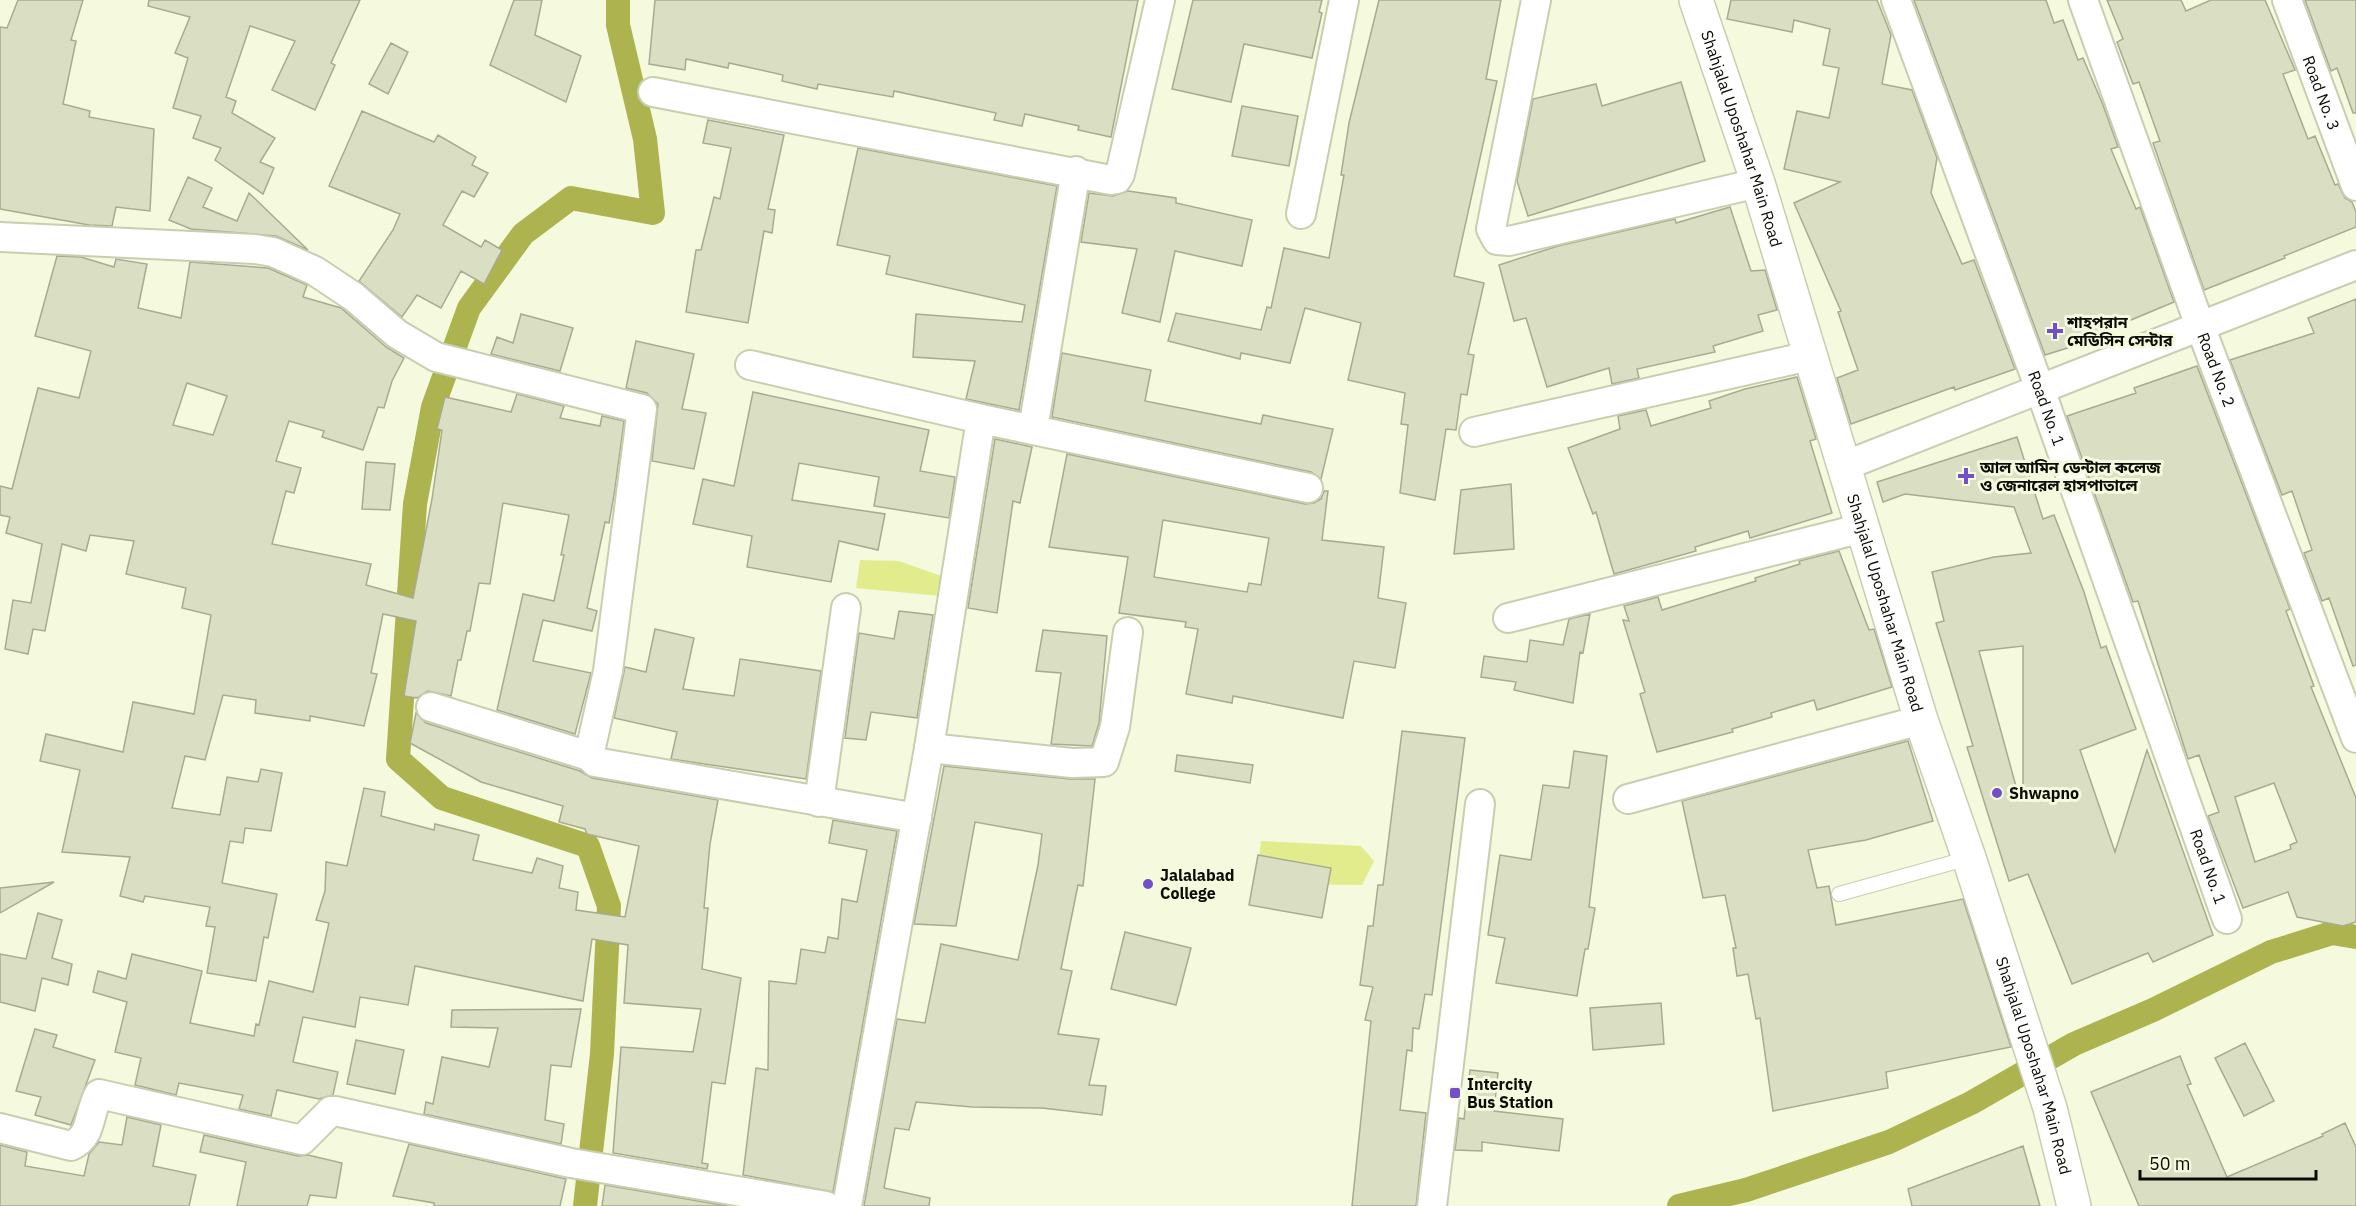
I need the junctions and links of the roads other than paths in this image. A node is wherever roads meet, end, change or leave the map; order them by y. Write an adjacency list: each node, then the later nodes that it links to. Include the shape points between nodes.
1 (1160, 0): 9 (street, via 1120,174 1111,180)
2 (1344, 0): 12 (street)
3 (1536, 0): 10 (street, via 1491,229 1497,240 1509,241)
4 (1896, 0): 18 (street, Road No. 1)
5 (2083, 0): 15 (street, Road No. 2)
6 (2287, 0): 11 (street, Road No. 3)
7 (1700, 5): 10 (main road, Shahjalal Uposhahar Main Road)
8 (653, 92): 9 (street)
9 (1076, 171): 20 (street)
10 (1758, 183): 16 (main road, Shahjalal Uposhahar Main Road)
11 (2356, 186)
12 (1301, 214)
13 (0, 237): 32 (street, via 273,252 315,271 354,297 397,334 436,357 642,409 608,672)
14 (2356, 265): 15 (street)
15 (2200, 326): 18 (street); 30 (street, Road No. 2)
16 (1809, 356): 21 (street); 22 (main road, Shahjalal Uposhahar Main Road)
17 (750, 365): 19 (street)
18 (2040, 389): 22 (street); 39 (street, Road No. 1)
19 (981, 419): 20 (street); 31 (street)
20 (1033, 429): 23 (street)
21 (1474, 432)
22 (1845, 466): 24 (main road, Shahjalal Uposhahar Main Road)
23 (1308, 488)
24 (1863, 528): 26 (street); 29 (main road, Shahjalal Uposhahar Main Road)
25 (846, 608): 34 (street)
26 (1508, 618)
27 (1128, 632): 31 (street, via 1114,727 1104,762 1072,763)
28 (431, 707): 32 (street)
29 (1921, 720): 33 (street); 37 (main road, Shahjalal Uposhahar Main Road)
30 (2356, 738)
31 (929, 748): 36 (street)
32 (589, 756): 34 (street, via 595,762 627,769)
33 (1628, 799)
34 (819, 802): 36 (street)
35 (1480, 804): 40 (street)
36 (917, 818): 43 (street)
37 (1969, 858): 38 (lane); 46 (main road, Shahjalal Uposhahar Main Road, via 2049,1108)
38 (1839, 894)
39 (2227, 919)
40 (1454, 1005): 44 (street); 45 (street, via 1461,1032 1446,1137)
41 (0, 1128): 42 (street, via 71,1146 81,1142 86,1134 99,1094 302,1140 335,1111 571,1163)
42 (826, 1206)
43 (847, 1206)
44 (1432, 1206)
45 (1450, 1206)
46 (2074, 1206)

